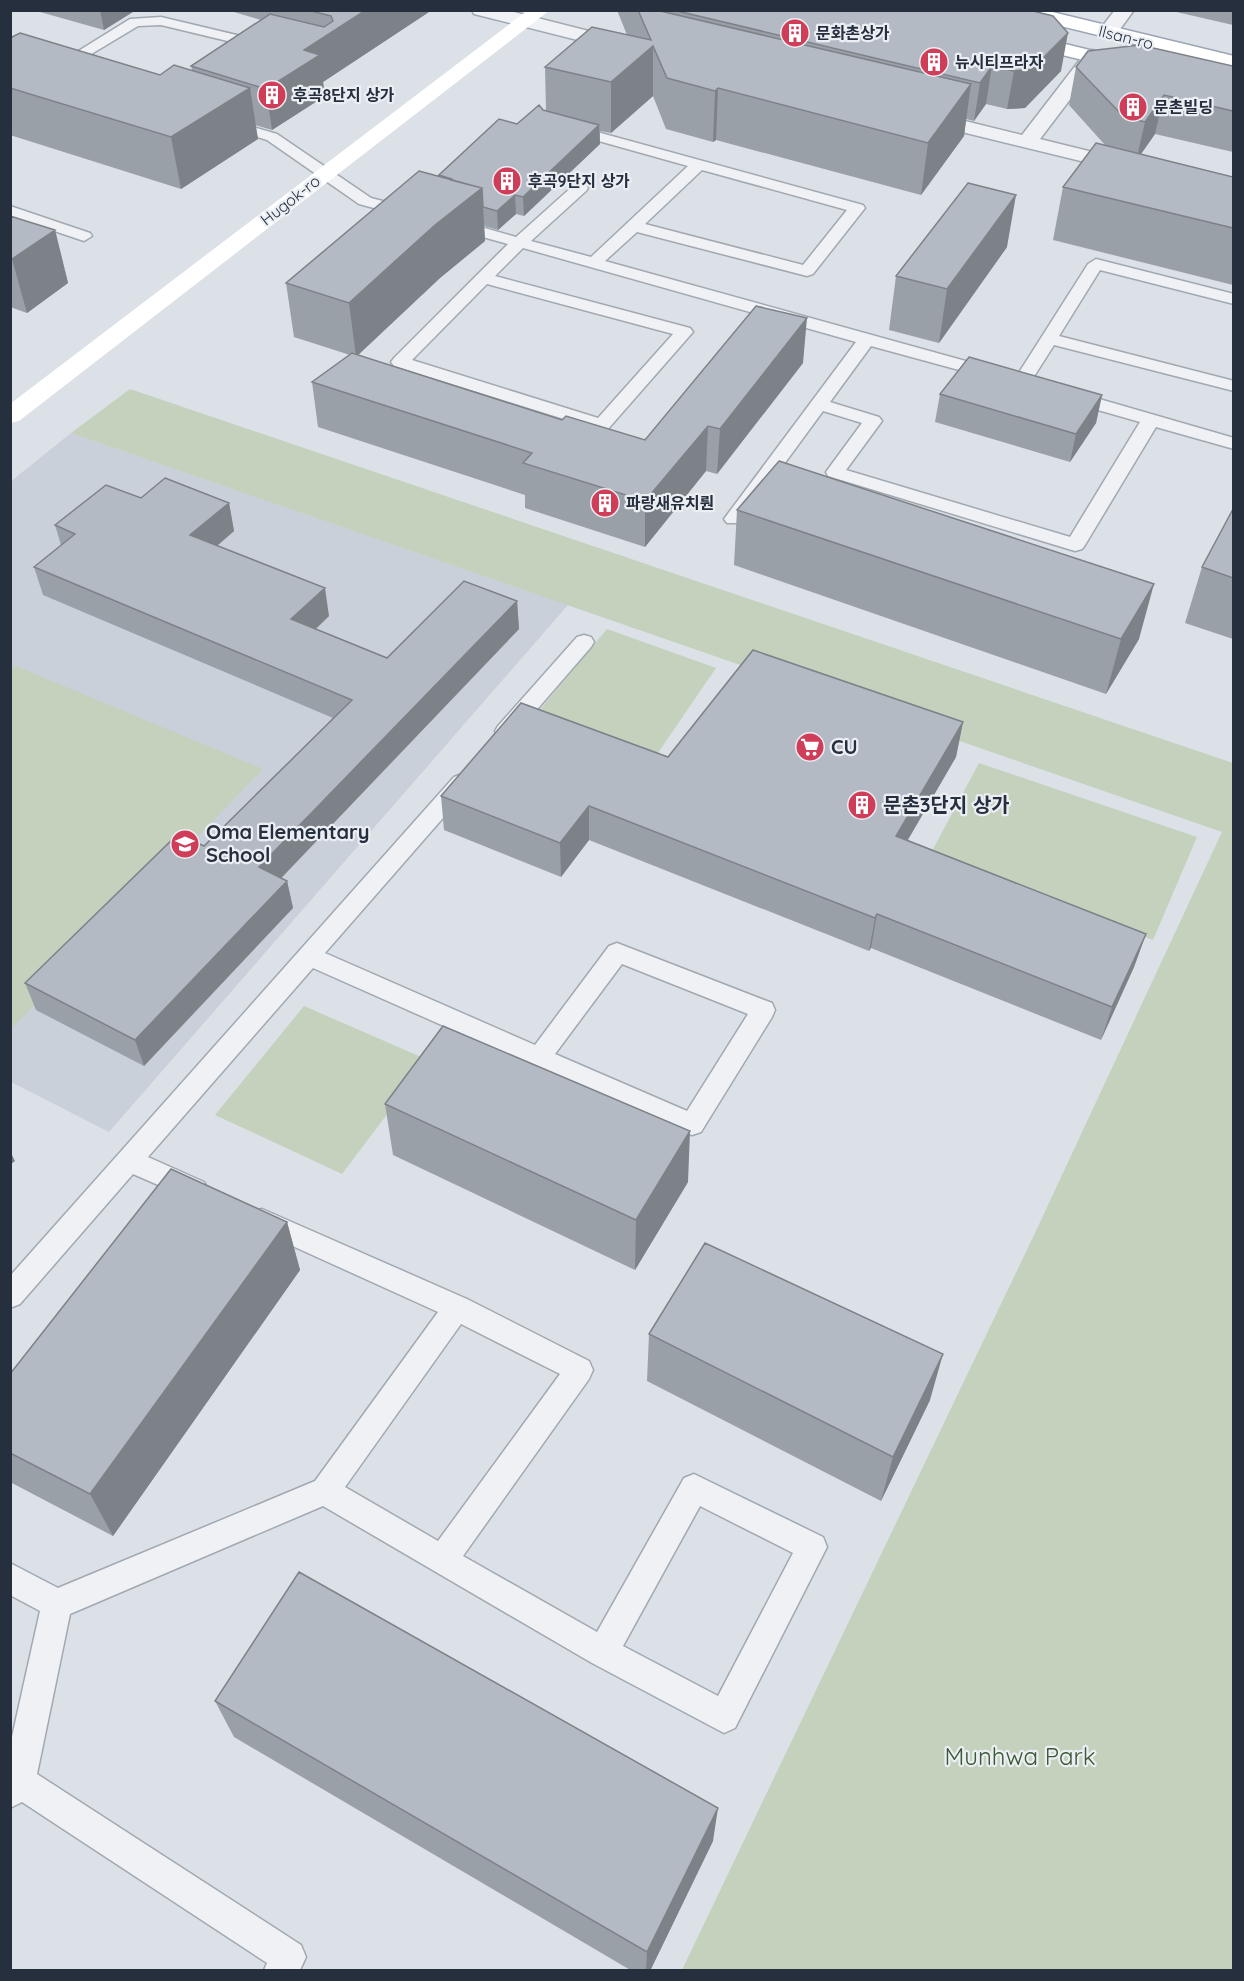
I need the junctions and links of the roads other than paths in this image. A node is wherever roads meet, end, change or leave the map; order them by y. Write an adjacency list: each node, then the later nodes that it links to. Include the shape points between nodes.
1 (481, 10): 4 (street)
2 (1018, 10): 5 (street, Ilsan-ro)
3 (1125, 10): 5 (street)
4 (534, 16): 8 (street); 20 (street, Hugok-ro)
5 (1108, 32): 10 (street, Ilsan-ro)
6 (1001, 35): 9 (street, Ilsan-ro)
7 (284, 50): 12 (lane, via 161,21 135,22)
8 (643, 50)
9 (1093, 56): 13 (street, Ilsan-ro); 18 (street)
10 (1233, 62)
11 (39, 63): 12 (lane)
12 (58, 68): 14 (lane)
13 (1146, 69)
14 (79, 75)
15 (899, 111): 18 (street)
16 (207, 116): 20 (lane, via 272,137)
17 (549, 123): 19 (lane)
18 (1027, 142): 21 (street)
19 (697, 166): 24 (lane); 24 (lane, via 857,208 807,271)
20 (326, 173): 26 (lane, via 365,201); 35 (street, Hugok-ro)
21 (1153, 173)
22 (580, 188): 26 (lane)
23 (10, 211): 25 (lane)
24 (634, 226): 27 (lane)
25 (84, 236)
26 (520, 242): 27 (lane); 28 (lane)
27 (594, 263): 30 (lane)
28 (484, 279): 28 (lane, via 400,362 602,425 684,332)
29 (1233, 299): 31 (lane, via 1096,264)
30 (867, 339): 32 (lane); 34 (lane)
31 (1049, 339): 32 (lane); 33 (lane)
32 (1022, 382): 36 (lane)
33 (1233, 386)
34 (818, 404): 36 (lane, via 873,421 835,472 1074,545); 38 (lane)
35 (10, 416)
36 (1151, 420): 37 (lane)
37 (1233, 444)
38 (734, 519)
39 (584, 642): 40 (lane)
40 (490, 750)
41 (474, 767): 42 (lane)
42 (309, 956): 43 (lane); 44 (lane)
43 (540, 1056): 43 (lane, via 692,1125 763,1010 617,952)
44 (130, 1161): 45 (lane); 46 (lane)
45 (10, 1296)
46 (457, 1308): 47 (lane); 48 (lane, via 579,1370)
47 (325, 1491): 48 (lane); 50 (lane)
48 (442, 1560): 51 (lane)
49 (10, 1578): 50 (lane)
50 (57, 1604): 52 (lane)
51 (603, 1652): 51 (lane, via 724,1717 812,1547 694,1488)
52 (15, 1786): 53 (lane, via 289,1957)
53 (281, 1971)

